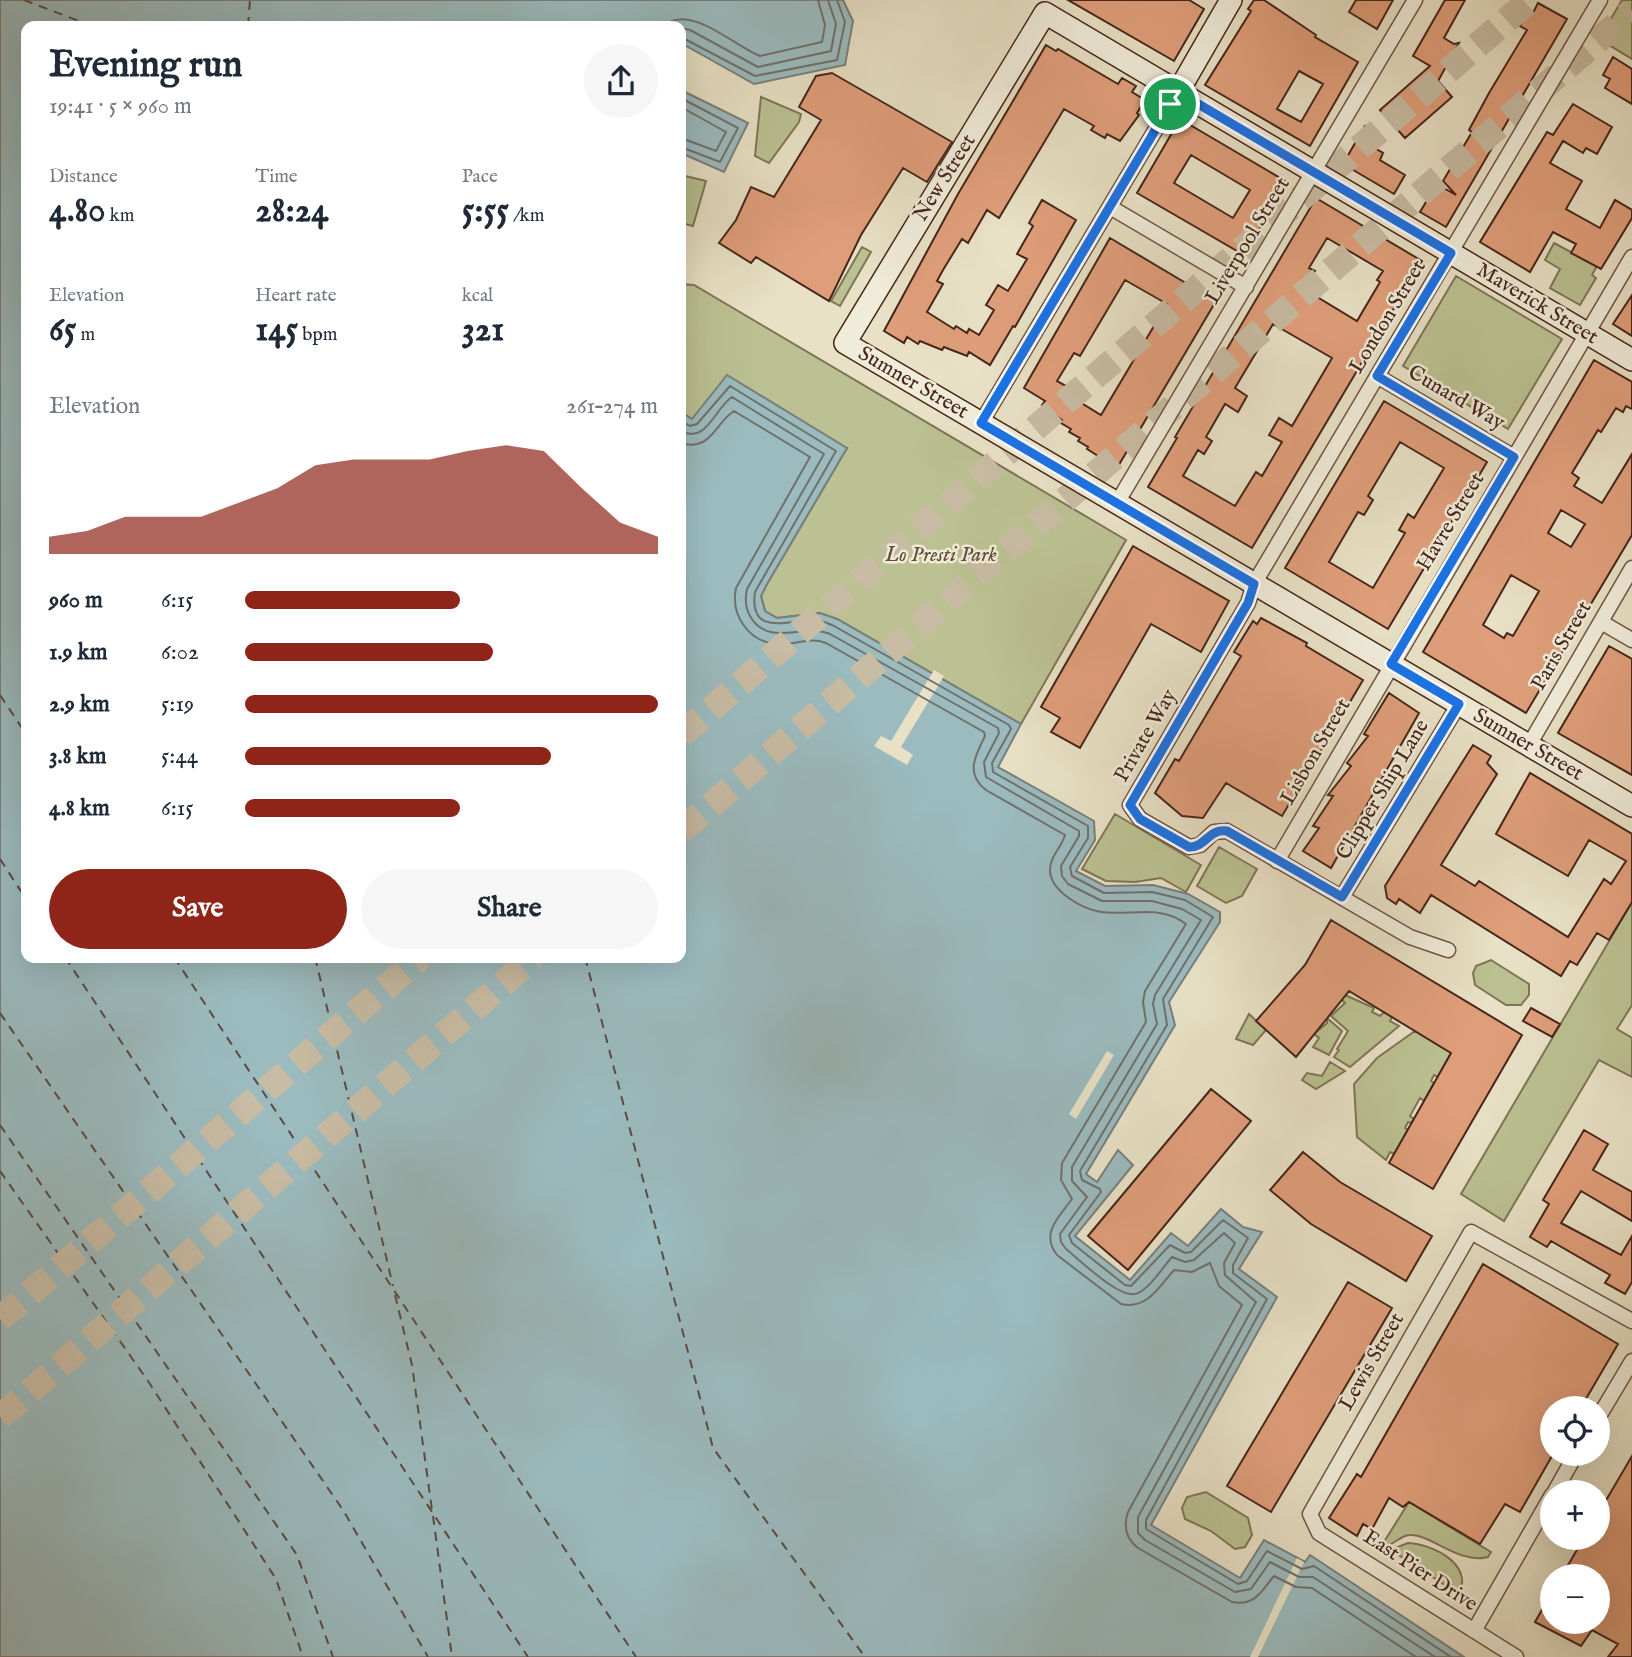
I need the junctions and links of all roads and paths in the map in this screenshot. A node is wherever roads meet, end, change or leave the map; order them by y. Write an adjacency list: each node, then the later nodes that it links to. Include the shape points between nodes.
1 (1231, 0): 5 (street)
2 (1415, 0): 6 (street, Liverpool Street)
3 (1600, 0): 8 (street, London Street)
4 (1045, 13): 5 (street, Maverick Street); 12 (street, New Street)
5 (1178, 92): 6 (street, Maverick Street); 7 (street)
6 (1314, 172): 8 (street, Maverick Street); 10 (street, Liverpool Street)
7 (1110, 206): 10 (street); 15 (street)
8 (1451, 253): 11 (street, Maverick Street); 14 (street, London Street)
9 (1632, 257): 11 (street, Havre Street)
10 (1246, 287): 17 (street, Liverpool Street)
11 (1587, 333): 13 (street, Maverick Street); 16 (street, Havre Street)
12 (845, 343): 15 (street, Sumner Street)
13 (1632, 360)
14 (1377, 376): 16 (street, Cunard Way); 19 (street, London Street)
15 (981, 423): 17 (street, Sumner Street)
16 (1514, 457): 22 (street, Havre Street)
17 (1117, 503): 19 (street, Sumner Street)
18 (1632, 568): 20 (street, Paris Street)
19 (1254, 584): 22 (street, Sumner Street); 26 (street, Private Way, via 1248,603 1130,805 1140,819 1189,847 1200,845 1214,832 1227,831)
20 (1601, 622): 21 (street); 24 (street, Paris Street)
21 (1632, 640)
22 (1391, 664): 23 (street, Sumner Street); 26 (street, Lisbon Street)
23 (1459, 704): 24 (street, Sumner Street); 27 (street, Clipper Ship Lane)
24 (1529, 745): 25 (street, Sumner Street)
25 (1632, 806)
26 (1277, 861): 27 (street)
27 (1342, 897): 28 (street, via 1421,942)
28 (1448, 950)
29 (1632, 1321): 32 (street, Lewis Street, via 1471,1232)
30 (1632, 1361): 31 (street)
31 (1610, 1398)
32 (1310, 1514): 34 (street, East Pier Drive, via 1319,1533)
33 (1540, 1517): 34 (street)
34 (1474, 1631): 35 (street, East Pier Drive)
35 (1516, 1657)

